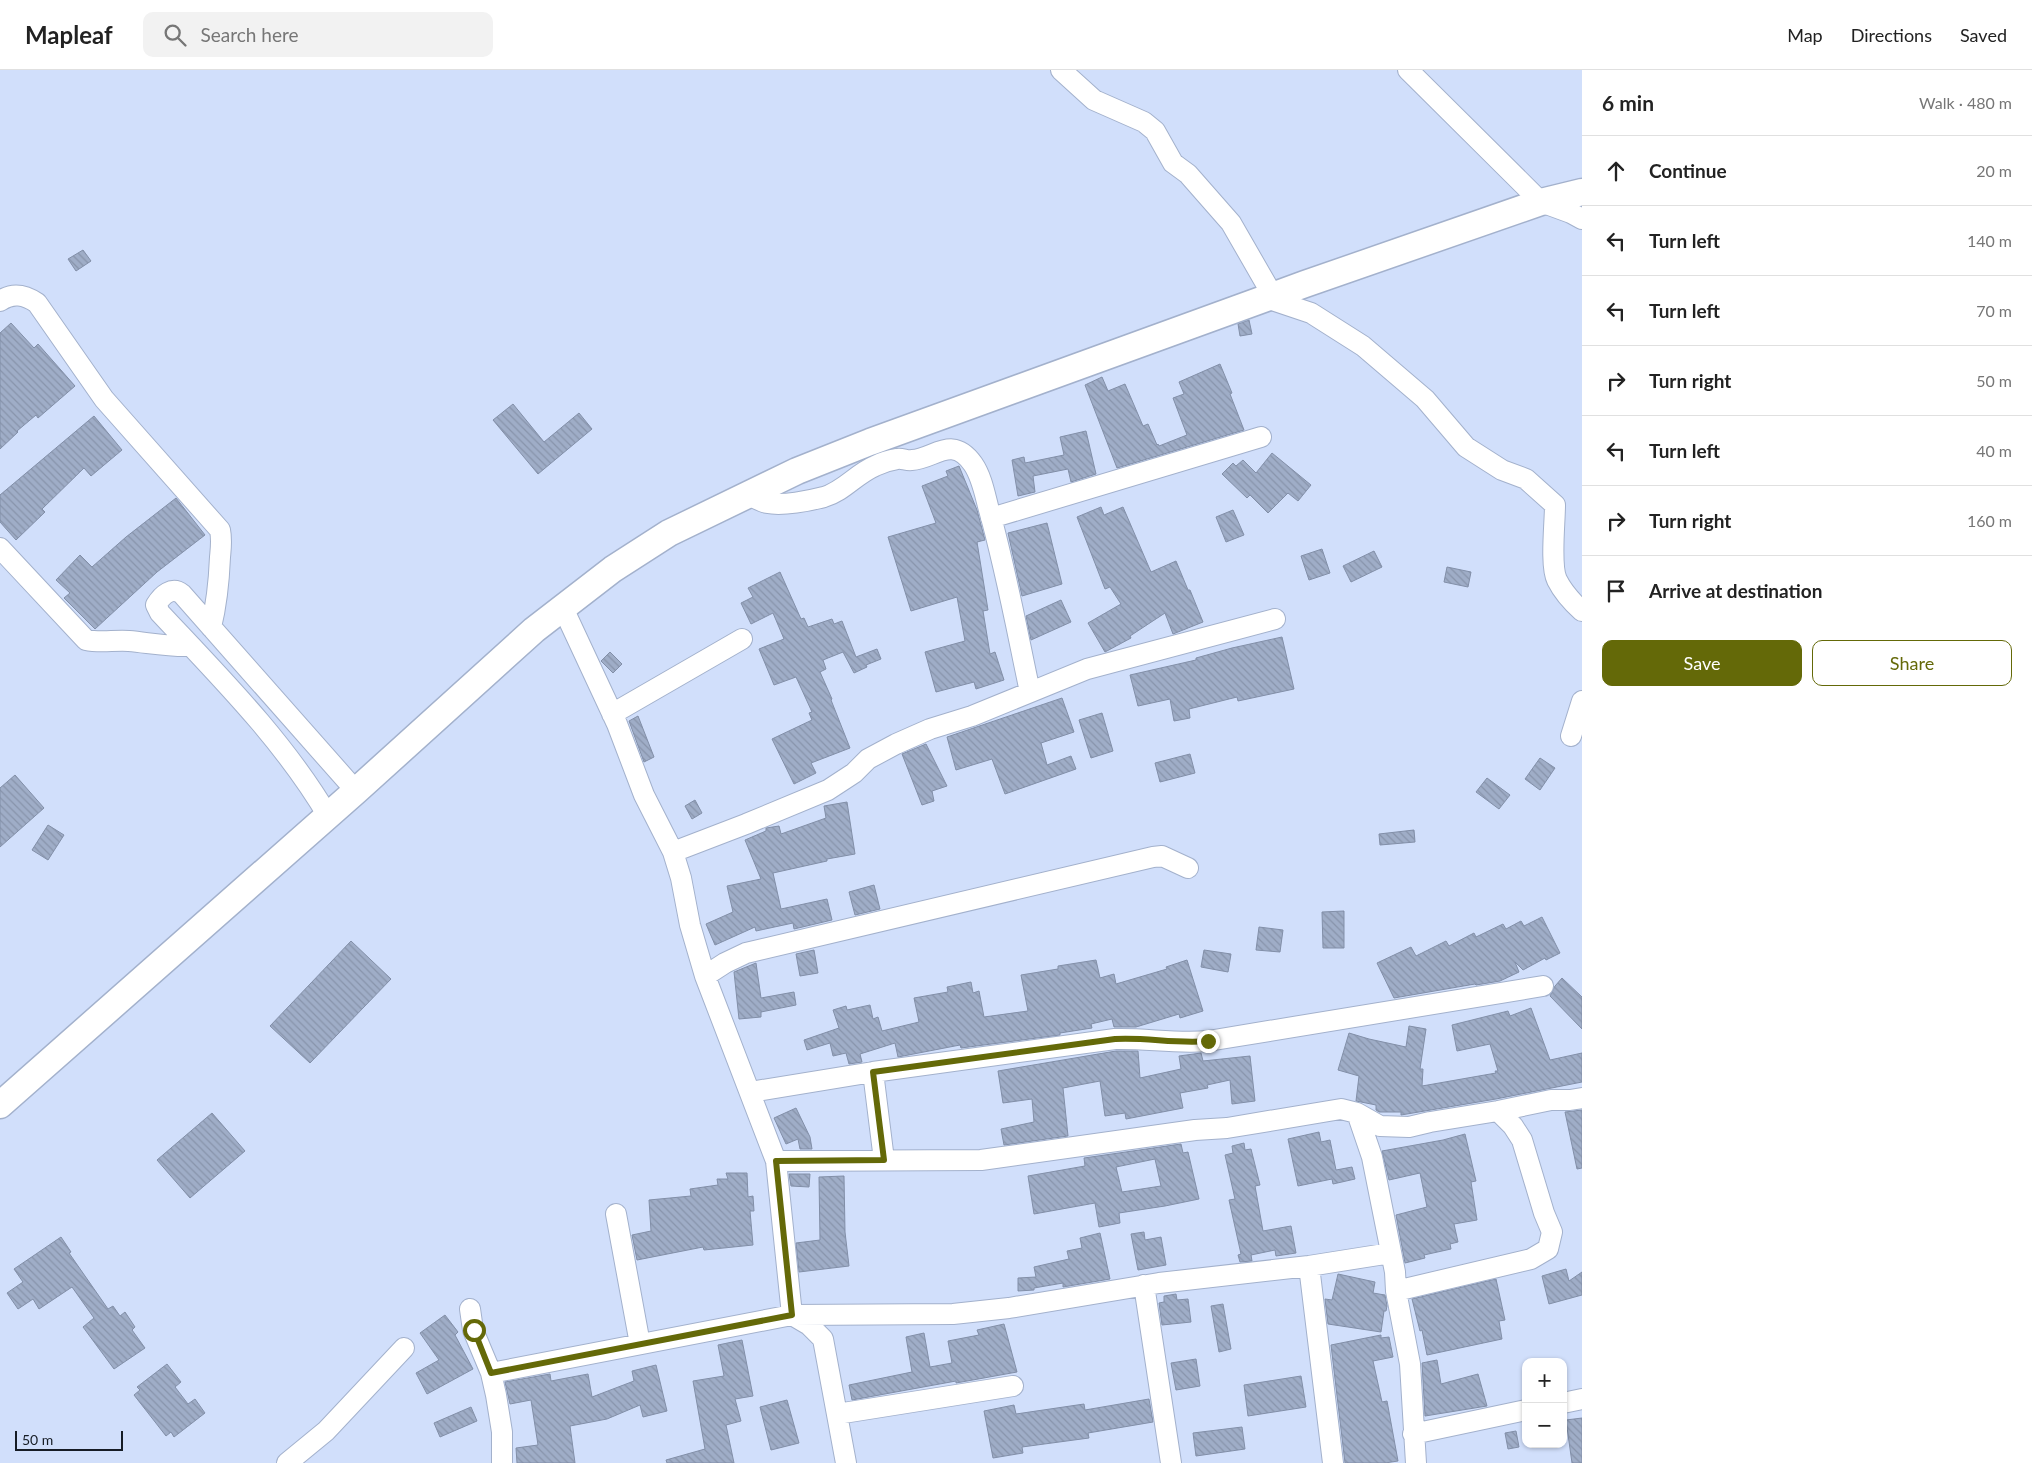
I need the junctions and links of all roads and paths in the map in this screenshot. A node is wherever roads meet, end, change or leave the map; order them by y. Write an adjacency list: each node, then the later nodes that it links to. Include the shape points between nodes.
1 (1061, 70): 7 (street, via 1094,100 1144,122 1155,131 1173,163 1188,174 1232,223)
2 (1408, 70): 4 (street)
3 (1582, 192): 4 (main road)
4 (1541, 202): 5 (street); 6 (main road)
5 (1582, 219)
6 (1305, 284): 7 (main road); 9 (street)
7 (1269, 297): 9 (street); 11 (main road, via 870,442)
8 (0, 301): 17 (street, via 16,295 27,296 37,303 104,399 220,530 218,602)
9 (1311, 313): 15 (street, via 1362,346 1425,398 1466,447 1502,470 1526,479 1555,505 1556,579)
10 (1262, 438): 12 (street)
11 (746, 494): 12 (street, via 768,504 802,502 843,488 876,465 897,459 913,460 948,450 957,451 974,465); 14 (main road, via 669,533 613,569)
12 (992, 518): 20 (street)
13 (0, 548): 19 (street, via 86,640)
14 (563, 608): 22 (street); 24 (main road, via 499,660)
15 (1582, 611)
16 (1275, 619): 20 (street, via 1087,669)
17 (211, 627): 19 (street, via 177,590 172,589 163,596 156,604 160,614); 24 (street)
18 (742, 639): 22 (street)
19 (191, 646): 25 (street, via 276,742 310,786)
20 (1030, 692): 26 (street, via 896,744 868,759 828,790)
21 (1582, 701): 23 (street)
22 (612, 714): 26 (street, via 644,795)
23 (1571, 736)
24 (356, 792): 25 (main road)
25 (328, 816): 33 (main road)
26 (673, 852): 28 (street)
27 (1188, 868): 28 (street, via 1162,856 1153,857 746,953)
28 (706, 976): 31 (street)
29 (1543, 986): 30 (street, via 1208,1041 1115,1039)
30 (873, 1072): 31 (street); 36 (street)
31 (750, 1092): 37 (street)
32 (1582, 1098): 34 (street, via 1551,1100)
33 (0, 1105)
34 (1498, 1111): 35 (street, via 1409,1127 1380,1126); 42 (street, via 1522,1140 1552,1232 1548,1249 1531,1259)
35 (1357, 1113): 36 (street, via 1341,1110 981,1160); 39 (street, via 1372,1157)
36 (884, 1160): 37 (street)
37 (776, 1161): 44 (street)
38 (616, 1214): 45 (street)
39 (1391, 1253): 40 (street); 42 (street)
40 (1309, 1266): 41 (street); 58 (street)
41 (1144, 1285): 44 (street, via 953,1314); 57 (street)
42 (1396, 1291): 53 (street, via 1410,1364)
43 (470, 1309): 47 (street, via 474,1330)
44 (792, 1315): 45 (street); 52 (street, via 823,1338)
45 (640, 1344): 47 (street)
46 (404, 1348): 55 (street, via 326,1431)
47 (491, 1373): 56 (street, via 502,1432)
48 (1013, 1386): 52 (street)
49 (1582, 1399): 50 (street)
50 (1567, 1402)
51 (1522, 1411): 53 (street)
52 (837, 1414): 54 (street)
53 (1413, 1434): 59 (street)
54 (840, 1462)
55 (287, 1463)
56 (502, 1463)
57 (1171, 1463)
58 (1333, 1463)
59 (1416, 1463)

